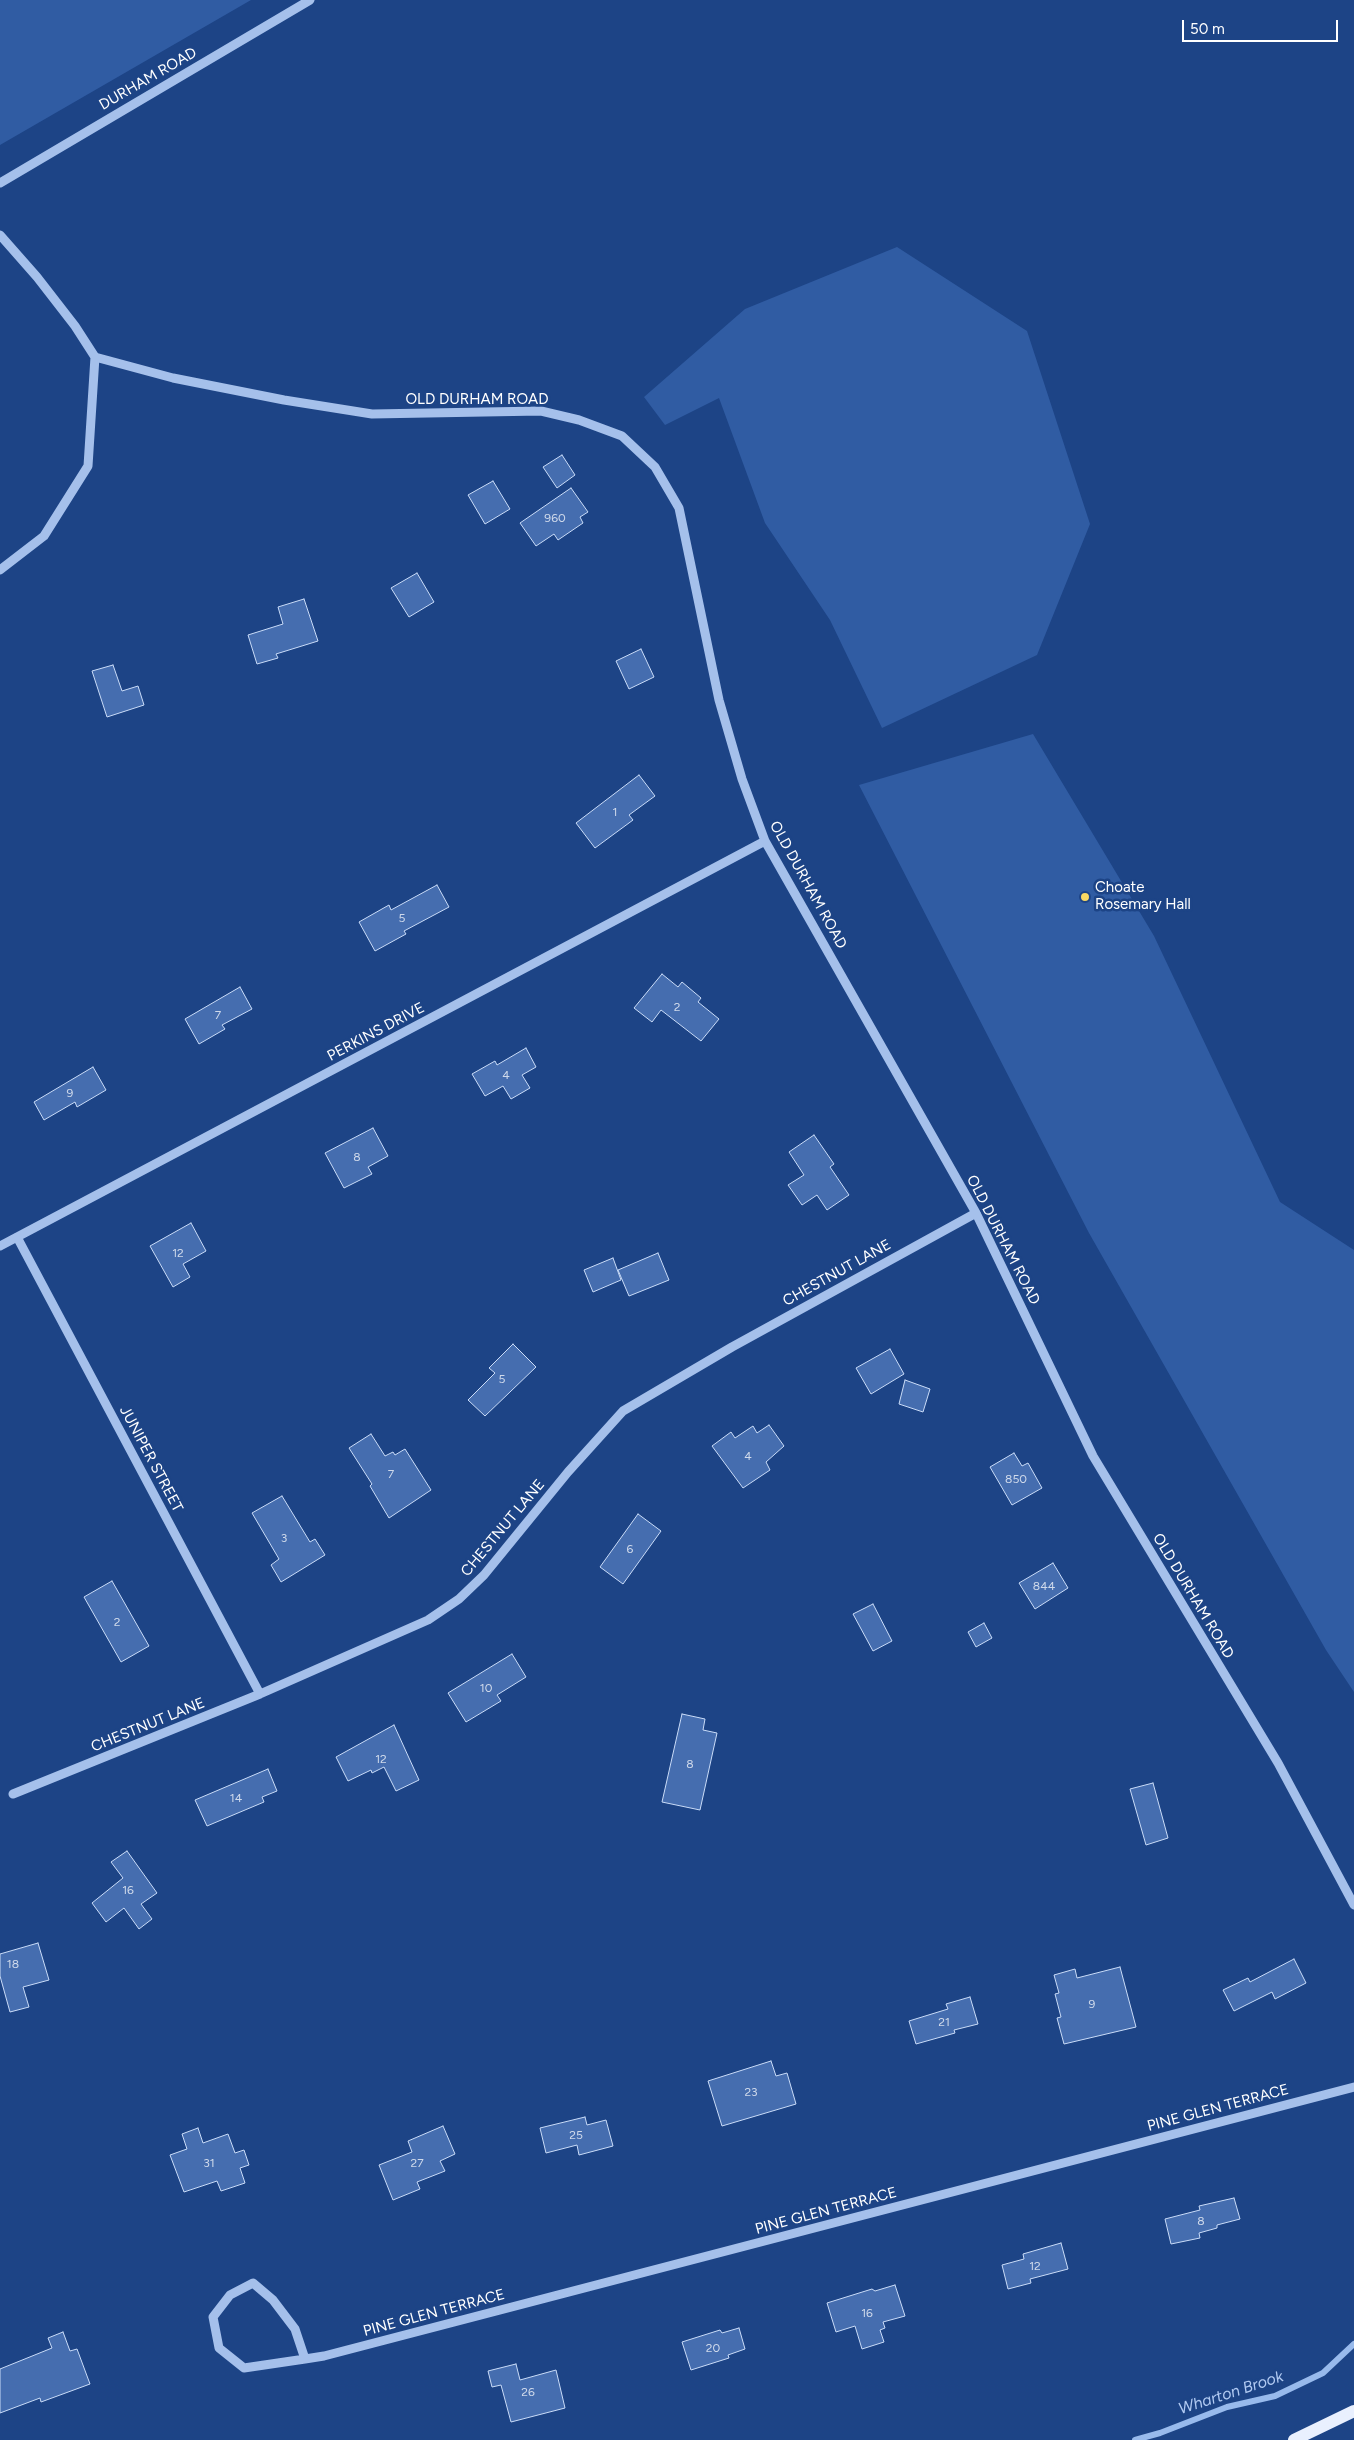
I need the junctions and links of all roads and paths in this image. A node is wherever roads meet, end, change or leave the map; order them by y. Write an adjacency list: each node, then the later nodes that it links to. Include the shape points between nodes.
1 (310, 0): 2 (street, DURHAM ROAD)
2 (0, 182)
3 (0, 235): 4 (street, via 37,276)
4 (95, 357): 5 (street, via 88,466 44,536); 6 (street, OLD DURHAM ROAD, via 173,378 372,414 540,411 579,420 622,436 655,467 679,508 719,700 742,779)
5 (0, 570)
6 (765, 841): 7 (street, OLD DURHAM ROAD); 8 (street, PERKINS DRIVE)
7 (976, 1212): 10 (street, CHESTNUT LANE, via 732,1347 624,1411 568,1472 484,1575 459,1599 428,1620); 12 (street, OLD DURHAM ROAD, via 1093,1456 1278,1764)
8 (17, 1237): 9 (street, PERKINS DRIVE); 10 (street, JUNIPER STREET)
9 (0, 1246)
10 (260, 1694): 11 (street, CHESTNUT LANE)
11 (13, 1794)
12 (1354, 1905)
13 (1354, 2087): 14 (street, PINE GLEN TERRACE)
14 (305, 2359): 14 (street, PINE GLEN TERRACE, via 244,2368 219,2348 213,2318 230,2295 253,2284 273,2300 295,2329)
15 (1354, 2411): 16 (main road)
16 (1294, 2440)

